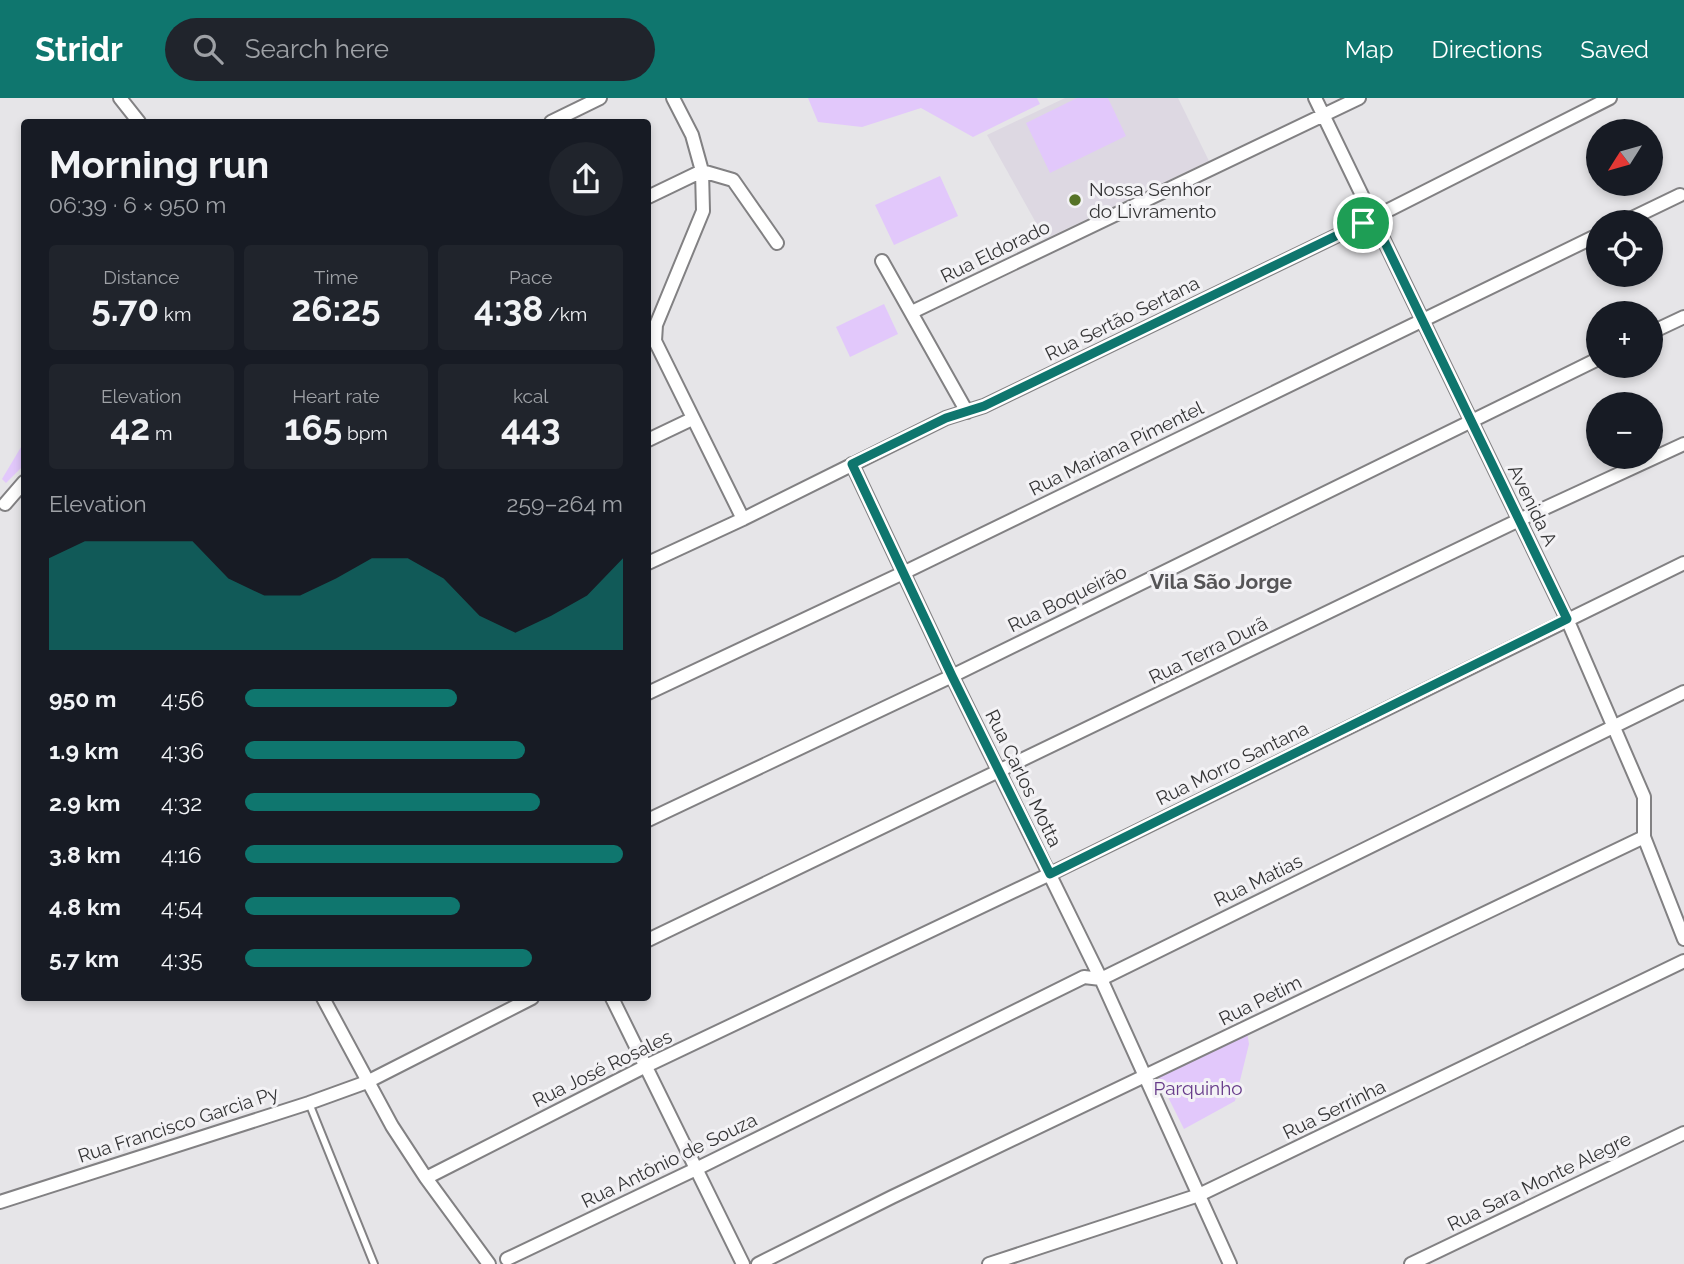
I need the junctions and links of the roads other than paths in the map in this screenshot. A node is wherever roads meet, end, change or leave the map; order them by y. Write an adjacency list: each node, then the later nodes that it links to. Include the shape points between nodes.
1 (120, 98): 8 (street)
2 (600, 98): 9 (street)
3 (673, 98): 10 (street, via 692,135)
4 (1315, 98): 7 (street, Avenida A)
5 (1359, 98): 7 (street, Rua Eldorado)
6 (1609, 98): 14 (street, Rua Sertão Sertana)
7 (1324, 116): 14 (street, Avenida A); 18 (street, Rua Eldorado)
8 (137, 119)
9 (557, 119)
10 (702, 171): 12 (street); 16 (street, via 733,180); 21 (street, via 703,211)
11 (1680, 195): 13 (street)
12 (651, 196)
13 (1649, 210)
14 (1373, 218): 20 (street, Avenida A); 24 (street, Rua Sertão Sertana)
15 (1586, 241): 20 (street, Rua Mariana Pímentel)
16 (777, 243)
17 (882, 261): 18 (street)
18 (912, 312): 24 (street)
19 (1684, 317): 22 (street)
20 (1422, 320): 26 (street, Avenida A); 36 (street, Rua Mariana Pímentel)
21 (652, 325): 25 (street)
22 (1663, 327)
23 (1586, 365): 26 (street, Rua Boqueirão)
24 (967, 412): 29 (street, Rua Sertão Sertana)
25 (692, 419): 27 (street); 32 (street)
26 (1471, 420): 33 (street, Avenida A); 38 (street, Rua Boqueirão)
27 (651, 439)
28 (1684, 444): 33 (street, Rua Terra Durã)
29 (852, 464): 32 (street, Rua Sertão Sertana); 36 (street, Rua Carlos Motta)
30 (21, 485): 31 (street)
31 (5, 504)
32 (743, 519): 34 (street, Rua Sertão Sertana)
33 (1519, 520): 37 (street, Avenida A); 42 (street, Rua Terra Durã)
34 (651, 562)
35 (1684, 563): 37 (street, Rua Morro Santana)
36 (903, 573): 38 (street, Rua Carlos Motta); 39 (street, Rua Mariana Pímentel)
37 (1567, 619): 41 (street, Avenida A); 45 (street, Rua Morro Santana)
38 (952, 676): 42 (street, Rua Carlos Motta); 43 (street, Rua Boqueirão)
39 (651, 692)
40 (1684, 692): 41 (street, Rua Matias)
41 (1614, 726): 44 (street, Avenida A, via 1644,797); 49 (street, Rua Matias)
42 (1000, 772): 45 (street, Rua Carlos Motta); 46 (street, Rua Terra Durã)
43 (651, 818)
44 (1644, 837): 47 (street, Avenida A); 55 (street, Rua Petim)
45 (1050, 874): 49 (street, Rua Carlos Motta); 50 (street, Rua Morro Santana)
46 (651, 938)
47 (1684, 939)
48 (1684, 961): 62 (street, Rua Serrinha)
49 (1101, 979): 55 (street, Rua Carlos Motta); 57 (street, Rua Matias, via 1084,977)
50 (797, 996): 54 (street, Rua José Rosales)
51 (325, 1001): 56 (street)
52 (526, 1001): 56 (street, Rua Francisco Garcia Py)
53 (614, 1001): 54 (street)
54 (646, 1066): 60 (street); 61 (street, Rua José Rosales)
55 (1145, 1077): 62 (street, Rua Carlos Motta); 68 (street, Rua Petim)
56 (367, 1082): 58 (street, Rua Francisco Garcia Py); 61 (street)
57 (847, 1095): 60 (street, Rua Antônio de Souza)
58 (309, 1103): 63 (street, Rua Francisco Garcia Py); 65 (lane)
59 (1684, 1133): 71 (street, Rua Sara Monte Alegre)
60 (696, 1169): 64 (street, Rua Antônio de Souza); 67 (street)
61 (426, 1178): 66 (street)
62 (1199, 1195): 69 (street, Rua Serrinha); 70 (street, Rua Carlos Motta)
63 (0, 1202)
64 (508, 1259)
65 (374, 1264)
66 (489, 1264)
67 (743, 1264)
68 (758, 1264)
69 (989, 1264)
70 (1230, 1264)
71 (1411, 1264)

